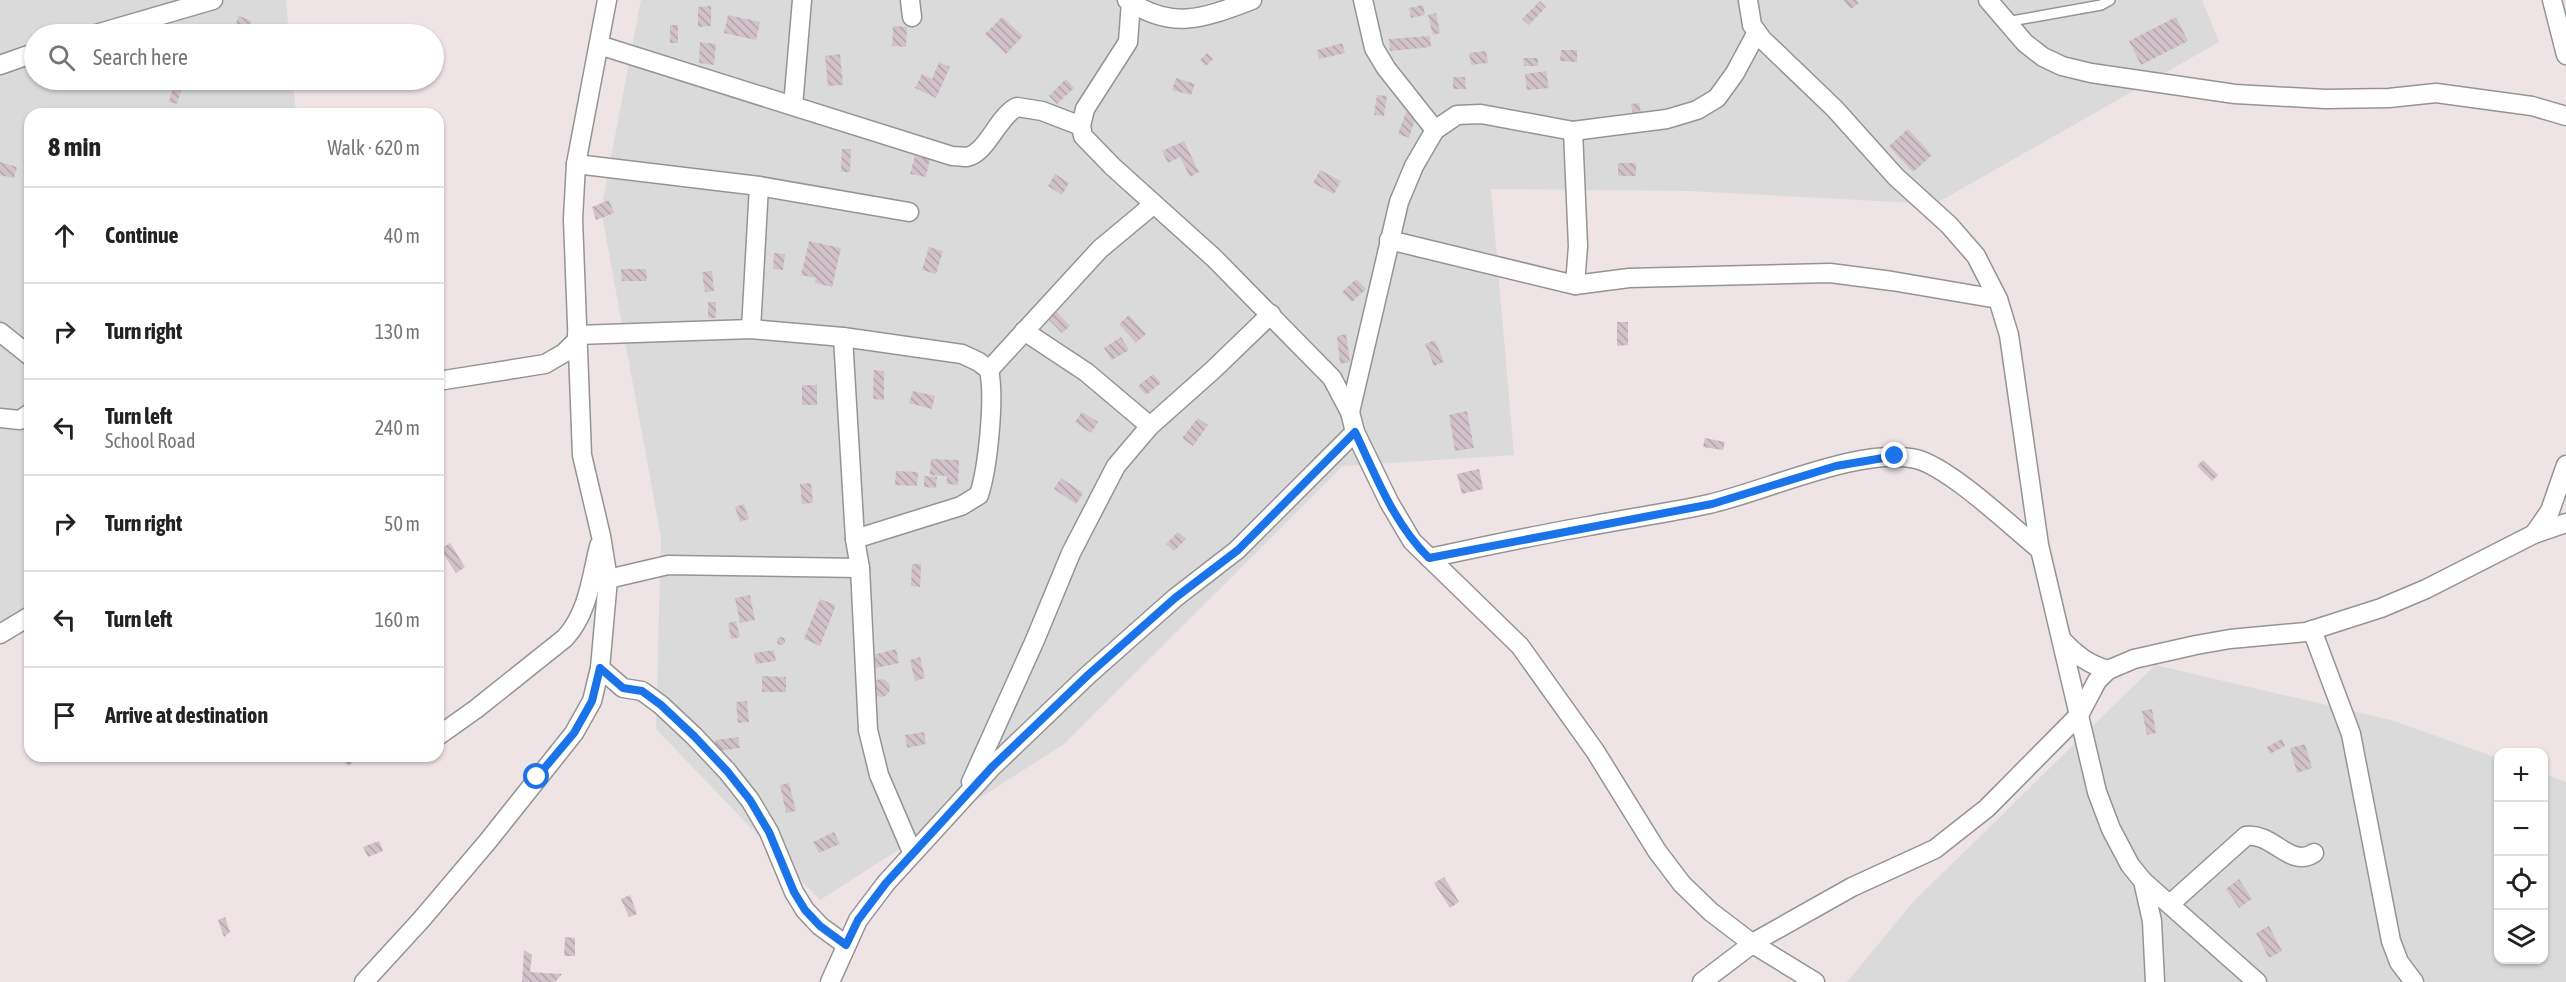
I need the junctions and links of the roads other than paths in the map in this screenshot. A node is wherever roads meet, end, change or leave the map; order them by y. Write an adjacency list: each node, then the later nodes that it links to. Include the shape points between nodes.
1 (213, 0): 12 (street)
2 (608, 0): 14 (street)
3 (802, 0): 18 (street)
4 (1252, 0): 10 (street, via 1188,20 1161,17)
5 (1363, 0): 21 (street, via 1374,48)
6 (1748, 0): 13 (street)
7 (1989, 0): 11 (street)
8 (2110, 0): 11 (lane, via 2101,5)
9 (2552, 0): 15 (street)
10 (1129, 1): 20 (street, via 1128,42 1085,109)
11 (2006, 22): 19 (street, via 2043,57 2091,73 2235,94 2325,99 2436,93 2532,106)
12 (130, 24)
13 (1757, 32): 22 (street, via 1717,98 1697,110 1667,119); 29 (street, via 1896,177 1949,225 1976,256)
14 (599, 45): 18 (street); 23 (street)
15 (2566, 55)
16 (24, 56): 17 (street)
17 (0, 64)
18 (793, 106): 20 (street, via 952,156 976,153 1017,106)
19 (2566, 116)
20 (1081, 126): 25 (street, via 1092,147)
21 (1435, 130): 22 (street, via 1457,115 1480,114); 27 (street, via 1414,166)
22 (1573, 131): 28 (street, via 1578,246)
23 (576, 164): 24 (street); 35 (street, via 573,219)
24 (759, 186): 26 (street); 31 (street)
25 (1154, 204): 30 (street); 32 (street, via 1100,249)
26 (909, 212)
27 (1389, 240): 28 (street); 39 (street)
28 (1575, 285): 29 (street, via 1639,278 1830,273)
29 (1998, 299): 49 (street, via 2009,335)
30 (1271, 314): 39 (street, via 1332,378); 42 (street)
31 (751, 329): 34 (street); 35 (street)
32 (1024, 331): 37 (street); 42 (street, via 1086,372)
33 (0, 332): 36 (street)
34 (843, 337): 37 (street, via 962,354); 48 (street)
35 (577, 338): 38 (street, via 564,353 545,364); 47 (street, via 582,455)
36 (24, 351)
37 (989, 370): 48 (street, via 989,433 979,495 961,506)
38 (444, 380)
39 (1350, 412): 43 (street)
40 (24, 417): 41 (street)
41 (0, 418)
42 (1150, 426): 61 (street, via 1116,466 1071,553)
43 (1355, 432): 50 (street, via 1389,502 1412,541); 61 (street, via 1238,550 1175,598 1088,675)
44 (2566, 465): 46 (street, via 2550,511)
45 (2566, 523): 46 (street)
46 (2534, 534): 54 (street, via 2426,589)
47 (601, 536): 52 (street); 60 (street, via 585,609 577,625)
48 (855, 539): 51 (street)
49 (2039, 549): 50 (street, via 1939,469 1917,459 1895,456 1836,466 1689,509); 56 (street)
50 (1429, 558): 66 (street, via 1520,646 1682,884)
51 (860, 568): 52 (street, via 668,565); 62 (street, via 868,730 879,775)
52 (608, 579): 57 (street)
53 (24, 620): 55 (street)
54 (2312, 630): 58 (street, via 2196,645 2134,659); 74 (street, via 2351,734 2391,941 2399,962)
55 (0, 634)
56 (2062, 640): 58 (street, via 2090,664); 59 (street)
57 (600, 668): 67 (street, via 623,688 642,691 661,705 727,771 769,832 805,910); 68 (street, via 592,701 574,733 474,858)
58 (2108, 670): 59 (street, via 2097,681)
59 (2079, 716): 64 (street, via 2097,792 2111,829); 66 (street, via 1987,808 1935,849 1852,887)
60 (444, 732)
61 (963, 799): 62 (street)
62 (912, 852): 67 (street, via 858,920)
63 (2314, 853): 65 (street, via 2296,857 2257,834 2246,836)
64 (2143, 881): 65 (street); 72 (street, via 2152,921)
65 (2170, 904): 73 (street)
66 (1753, 944): 70 (street); 71 (street)
67 (846, 945): 69 (street)
68 (364, 982)
69 (830, 982)
70 (1702, 982)
71 (1815, 982)
72 (2155, 982)
73 (2257, 982)
74 (2414, 982)

